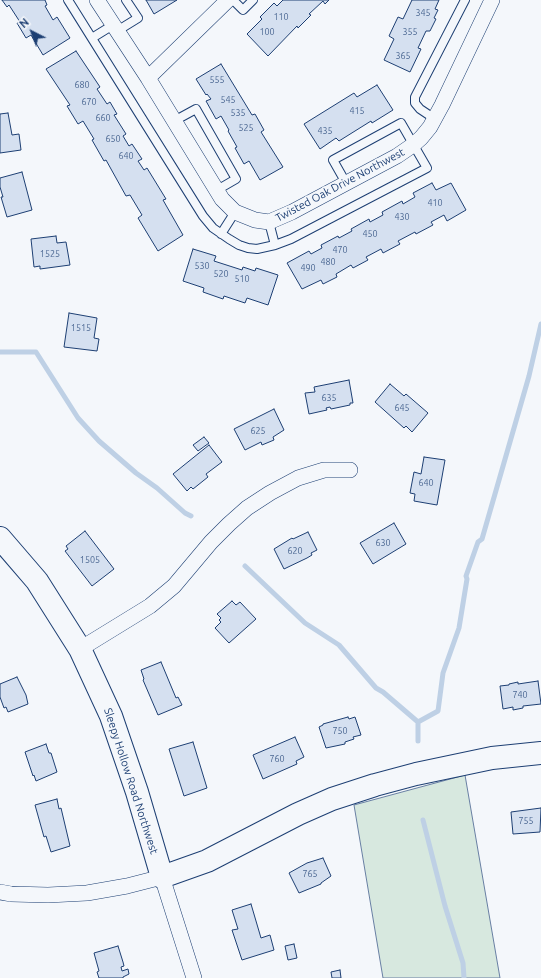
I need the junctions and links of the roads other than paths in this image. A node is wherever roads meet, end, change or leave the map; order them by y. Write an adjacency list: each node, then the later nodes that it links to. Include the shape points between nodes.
1 (68, 0): 10 (lane)
2 (97, 0): 9 (street, Twisted Oak Drive Northwest)
3 (126, 0): 9 (lane, via 138,18)
4 (228, 0): 11 (street)
5 (233, 0): 6 (lane, via 243,10)
6 (253, 0)
7 (465, 0): 12 (lane, via 415,97 415,103 420,110)
8 (492, 0): 12 (street, Twisted Oak Drive Northwest)
9 (115, 28): 10 (lane); 11 (street, Twisted Oak Drive Northwest)
10 (92, 38): 19 (lane, via 203,216)
11 (148, 78): 13 (street, Twisted Oak Drive Northwest)
12 (435, 119): 14 (street, Twisted Oak Drive Northwest)
13 (174, 121): 16 (street, Twisted Oak Drive Northwest); 16 (lane, via 196,109 236,179)
14 (413, 145): 15 (street, Twisted Oak Drive Northwest); 15 (lane, via 401,123 333,160); 20 (lane, via 427,168 292,239)
15 (346, 184): 18 (street, Twisted Oak Drive Northwest)
16 (216, 190): 17 (street, Twisted Oak Drive Northwest)
17 (235, 212): 18 (street, Twisted Oak Drive Northwest, via 255,220); 19 (lane)
18 (269, 222): 20 (lane)
19 (221, 234): 20 (lane, via 248,248)
20 (275, 245)
21 (350, 470): 23 (street, via 324,470 298,478 247,508 211,542 174,586 150,606)
22 (0, 538): 23 (street, Sleepy Hollow Road Northwest, via 37,581)
23 (80, 649): 25 (street, Sleepy Hollow Road Northwest, via 112,716)
24 (541, 753): 25 (street, via 492,758 374,785 298,814 207,861)
25 (162, 877): 26 (street, via 86,893 48,895); 27 (street, Sleepy Hollow Road Northwest)
26 (0, 892)
27 (194, 978)

